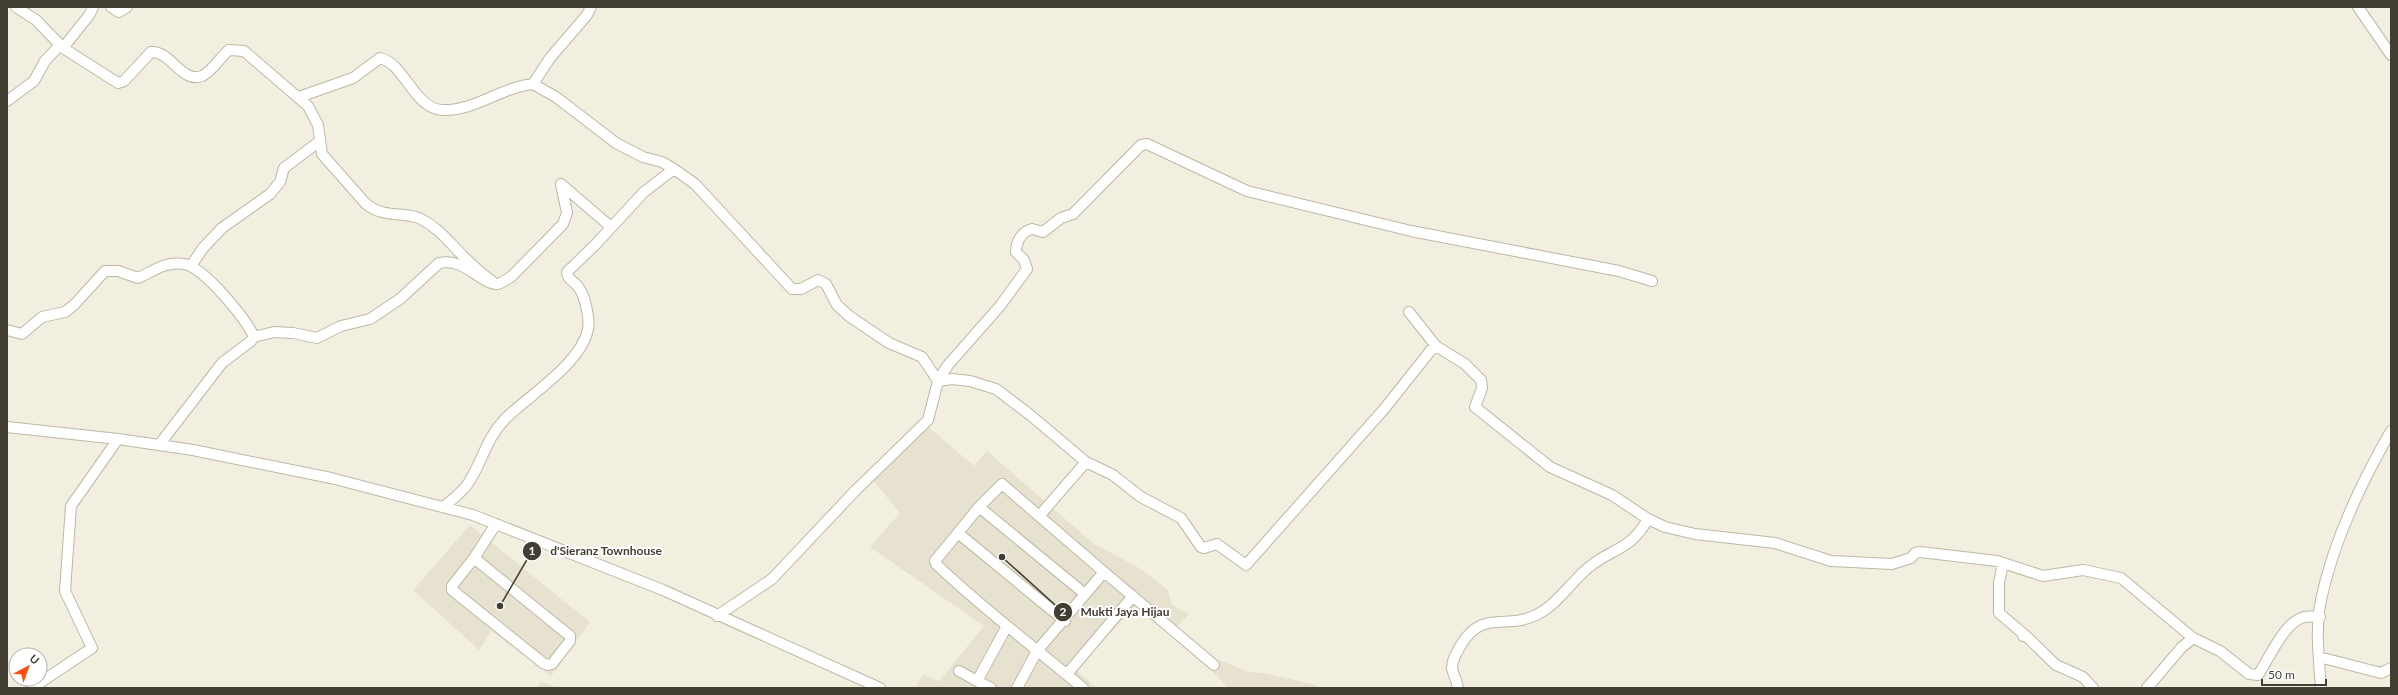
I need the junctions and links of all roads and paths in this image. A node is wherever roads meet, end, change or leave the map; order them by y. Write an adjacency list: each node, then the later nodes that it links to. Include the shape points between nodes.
1 (16, 7): 7 (street); 8 (street, via 36,20)
2 (93, 7): 8 (street, via 90,14)
3 (111, 7): 4 (street, via 119,12)
4 (127, 7)
5 (591, 7): 10 (street, via 588,15 550,58)
6 (2358, 7): 9 (street)
7 (7, 12)
8 (61, 47): 11 (street, via 118,83 124,81 151,52 160,53 184,73 198,77 204,75 229,50 244,51); 12 (street, via 45,61 31,84)
9 (2391, 55)
10 (533, 84): 11 (street, via 479,104 441,110 422,100 390,64 380,58 353,78); 14 (street, via 556,97 628,150)
11 (299, 97): 13 (street, via 308,106 318,125)
12 (7, 101)
13 (320, 141): 16 (street, via 284,168 280,182 270,194 222,228 203,248); 18 (street, via 325,160 366,204 392,215 423,220 445,236)
14 (674, 168): 15 (street, via 644,192); 23 (street, via 695,184 792,289 801,289 818,280 823,281 837,305 849,316 889,343 922,357)
15 (611, 227): 18 (street, via 561,184 567,213 563,224 511,277 497,284); 29 (street, via 567,272 568,278 579,286 582,292 587,315 589,328 581,345 556,376 505,420 484,448 468,484)
16 (191, 266): 20 (street, via 177,263 163,265 138,278 118,271 105,271 65,312 42,317 22,334); 21 (street, via 231,305)
17 (1652, 281): 23 (street, via 1619,271 1390,226 1247,191 1147,144 1141,145 1072,214 1061,218 1044,232 1032,229 1024,233 1016,244 1016,252 1024,260 1027,269 1000,306 948,365)
18 (493, 282): 21 (street, via 461,265 447,261 440,263 400,299 370,319 342,326 317,338 274,332)
19 (1409, 312): 22 (street)
20 (7, 330)
21 (254, 337): 27 (street, via 222,363)
22 (1436, 346): 28 (street, via 1246,566 1217,544 1201,547 1181,518 1141,497 1113,475); 32 (street, via 1477,374 1482,388 1475,407 1511,437 1561,474 1602,490)
23 (938, 381): 28 (street, via 970,381 996,389); 40 (street, via 928,420 855,491 772,579)
24 (7, 427): 26 (street)
25 (2391, 431): 41 (street, via 2352,507 2328,574 2321,600)
26 (118, 439): 27 (street); 52 (street, via 71,506 65,591 92,648)
27 (159, 445): 29 (street, via 331,478)
28 (1086, 462): 31 (street)
29 (443, 507): 33 (street)
30 (979, 507): 31 (street, via 1002,484); 34 (street); 38 (street)
31 (1040, 515): 37 (street)
32 (1648, 519): 36 (street, via 1665,527 1696,534 1775,543 1831,561 1892,564 1920,552); 57 (street, via 1631,542 1588,568 1557,600 1537,615 1522,621 1481,624 1469,633 1453,660 1452,668)
33 (496, 524): 35 (street); 40 (street, via 615,570)
34 (958, 533): 42 (street); 43 (street, via 936,564)
35 (474, 558): 35 (street, via 452,586 452,590 543,662 552,664 570,641 570,636)
36 (2003, 563): 44 (street, via 2043,576 2083,570 2121,578); 58 (street, via 1999,583 1999,612 2056,665 2083,677)
37 (1104, 572): 38 (street); 39 (street)
38 (1085, 594): 42 (street)
39 (1133, 596): 47 (street); 50 (street)
40 (717, 616): 53 (street, via 763,634)
41 (2320, 617): 44 (street, via 2305,617 2291,625 2258,675 2249,674 2220,651); 46 (street)
42 (1065, 621): 45 (street)
43 (1007, 626): 45 (street); 51 (street)
44 (2193, 638): 59 (street, via 2182,647)
45 (1037, 651): 50 (street); 55 (street)
46 (2319, 657): 48 (street, via 2380,673); 60 (street)
47 (1214, 665)
48 (2391, 668)
49 (959, 671): 51 (street)
50 (1067, 674): 56 (street)
51 (977, 681): 54 (street)
52 (32, 688)
53 (880, 688)
54 (991, 688)
55 (1017, 688)
56 (1083, 688)
57 (1458, 688)
58 (2093, 688)
59 (2147, 688)
60 (2321, 688)

